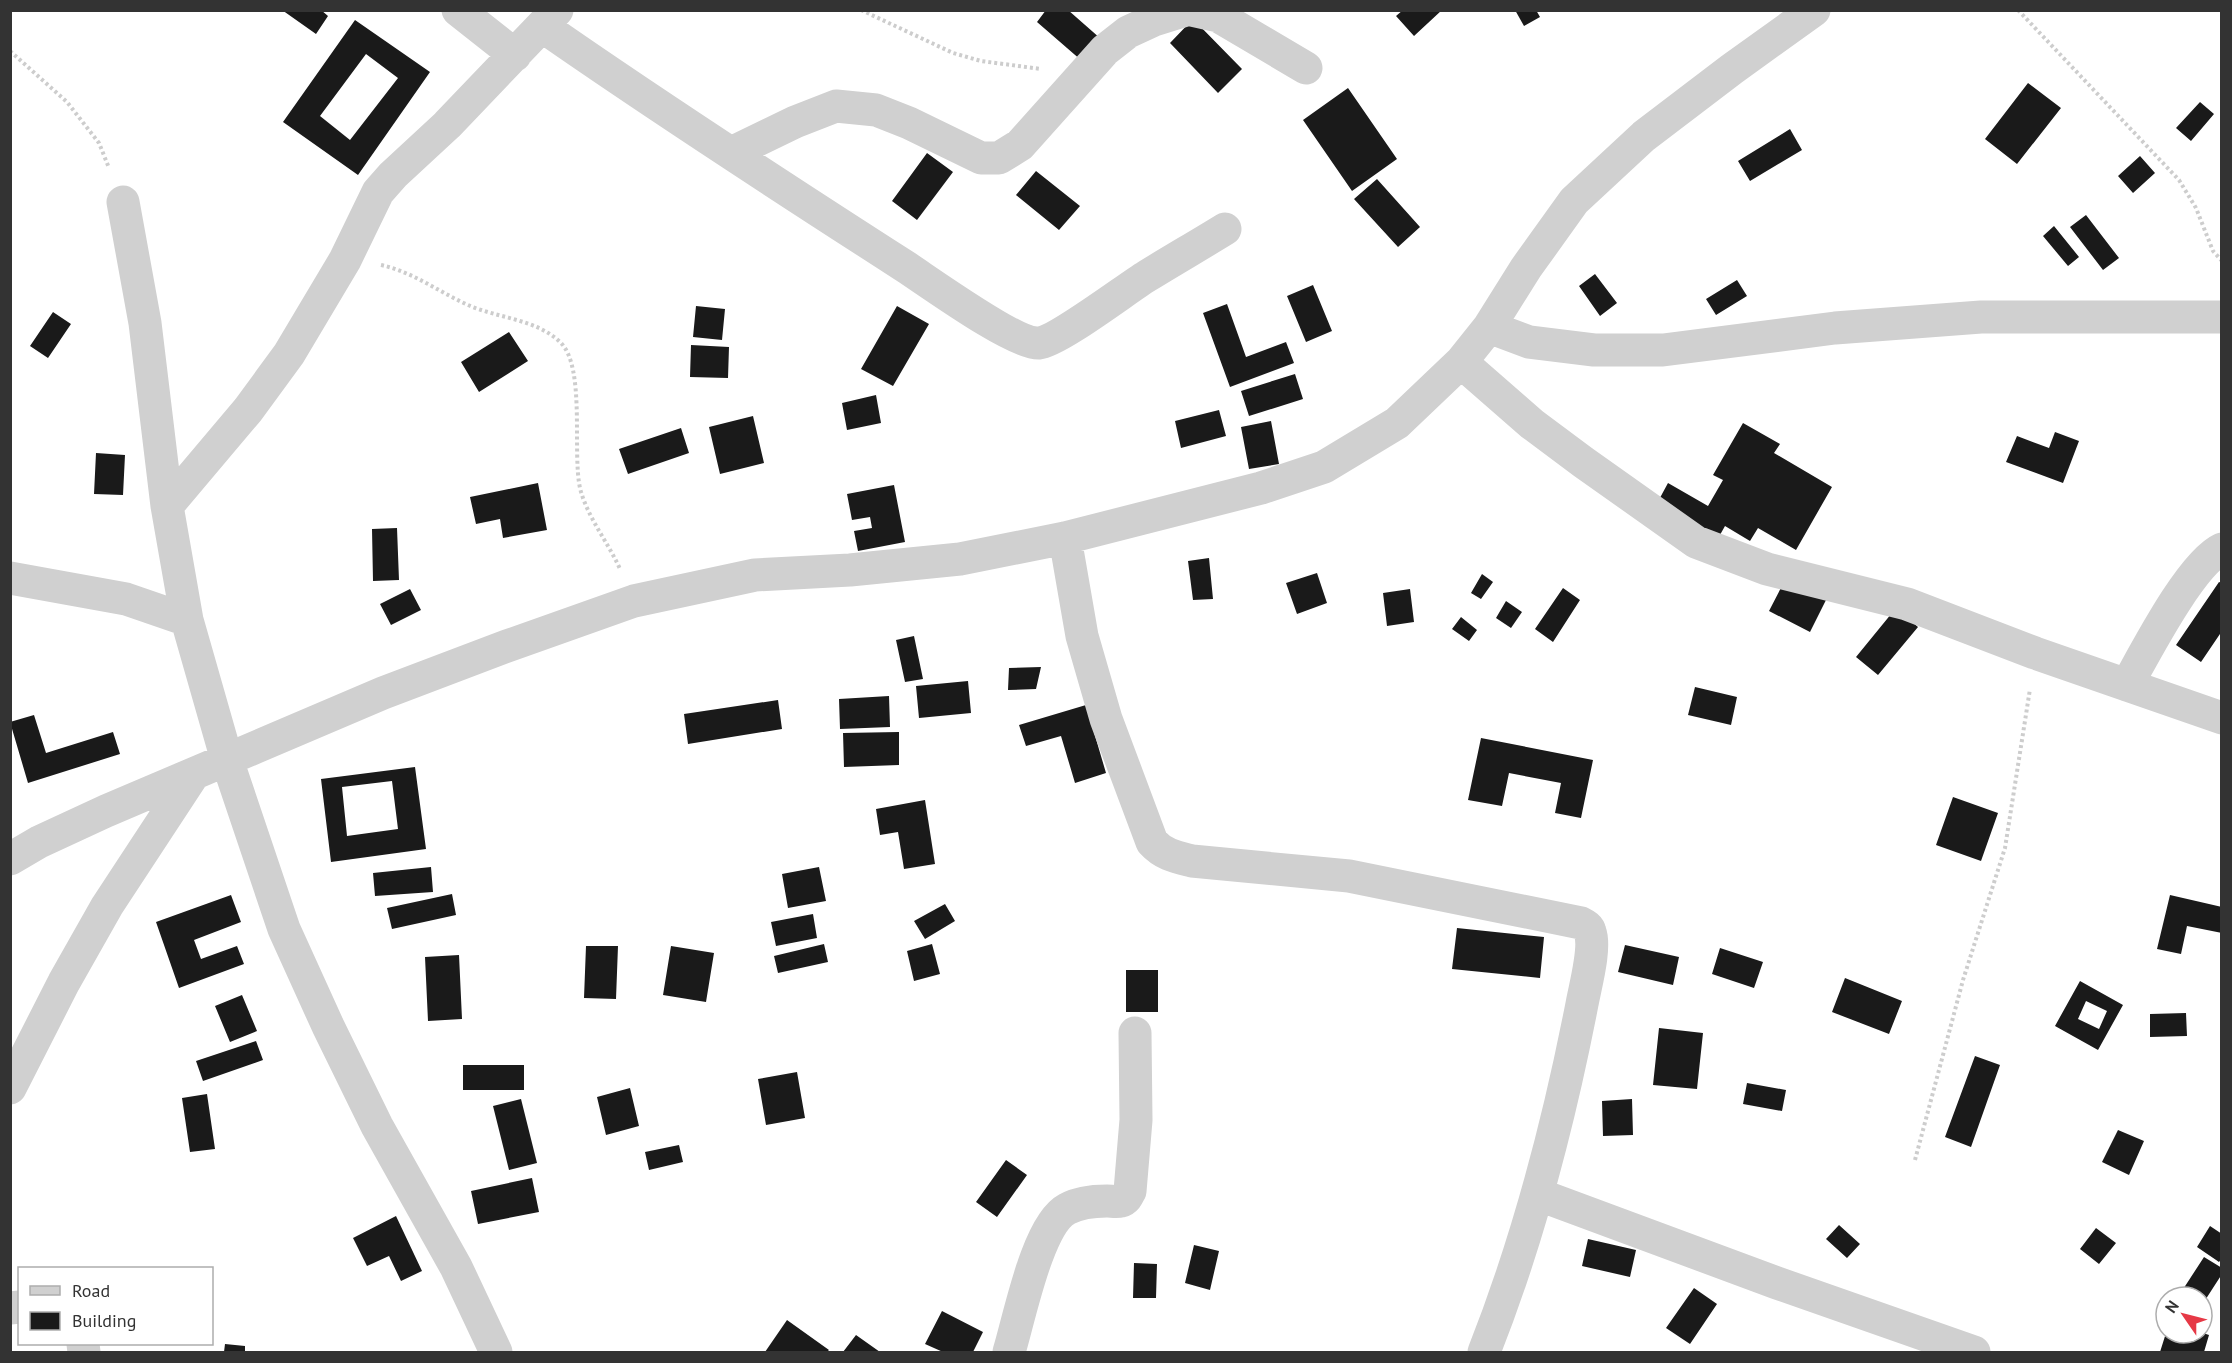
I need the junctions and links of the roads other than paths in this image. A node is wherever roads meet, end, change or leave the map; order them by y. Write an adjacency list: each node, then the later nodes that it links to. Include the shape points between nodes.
1 (458, 10): 5 (street)
2 (1188, 10): 6 (street, via 1218,16); 7 (street, via 1128,32 1105,50 1020,145 999,158 981,158 876,110 836,106)
3 (1814, 10): 11 (street, via 1644,136 1574,201)
4 (549, 18): 5 (street); 7 (street, via 624,83)
5 (515, 55): 13 (street, via 378,192 345,260 289,354 248,410)
6 (1306, 68)
7 (731, 153): 9 (street, via 983,317 1027,341 1040,343 1059,335)
8 (123, 202): 13 (street, via 145,323)
9 (1225, 229)
10 (2222, 318): 11 (street, via 1981,317 1835,328 1663,350 1594,350 1529,342)
11 (1489, 327): 12 (street)
12 (1461, 362): 14 (street, via 1397,423 1324,467 1261,488); 18 (street, via 1549,437 1696,542 1767,568 1907,604)
13 (167, 506): 17 (street)
14 (1065, 538): 20 (street, via 960,559 755,574 634,601 394,689); 25 (street, via 1082,636 1106,719 1152,843 1160,850 1192,861 1349,876 1520,909 1588,927 1591,947 1585,989)
15 (2222, 549): 18 (street, via 2211,554 2194,574)
16 (10, 578): 17 (street, via 126,599)
17 (187, 620): 20 (street)
18 (2127, 685): 19 (street)
19 (2222, 718)
20 (226, 760): 21 (street); 26 (street, via 284,929 303,972 377,1126 456,1267)
21 (193, 775): 22 (street, via 106,811); 24 (street, via 107,906)
22 (10, 859)
23 (1135, 1033): 27 (street, via 1136,1119 1130,1191 1121,1201 1084,1204 1057,1217 1036,1259)
24 (10, 1088)
25 (1537, 1194): 28 (street); 29 (street)
26 (496, 1353)
27 (1009, 1353)
28 (1484, 1353)
29 (1974, 1353)

